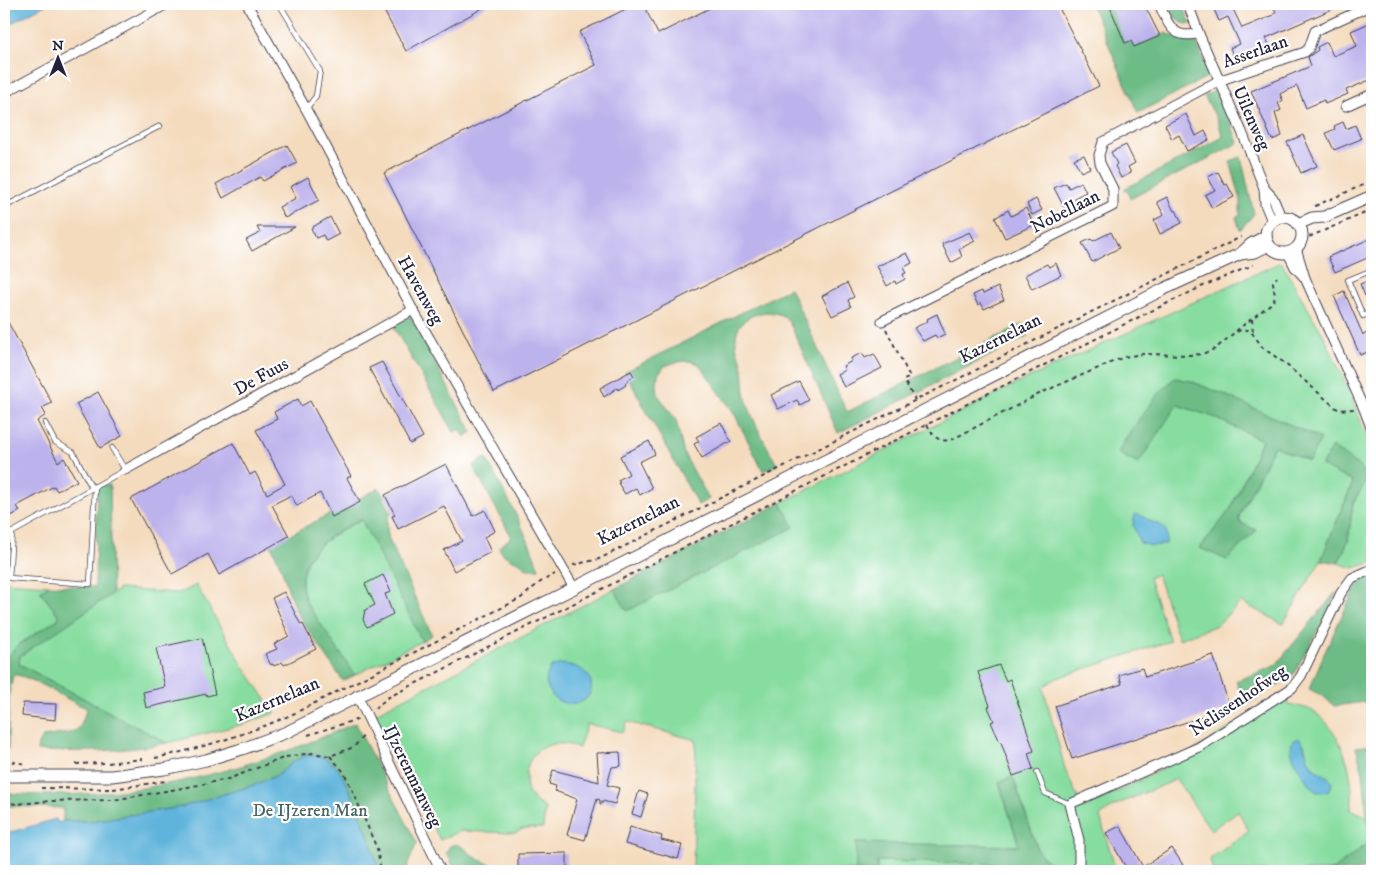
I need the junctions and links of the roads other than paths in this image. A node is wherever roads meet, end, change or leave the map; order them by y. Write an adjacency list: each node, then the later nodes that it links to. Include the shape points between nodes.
1 (167, 4): 9 (street)
2 (246, 4): 12 (street, Havenweg)
3 (273, 4): 12 (lane, via 280,5 320,71 316,96)
4 (1159, 4): 7 (street, via 1175,31 1182,35)
5 (1188, 4): 7 (street, Uilenweg)
6 (1372, 4): 8 (street, Asserlaan, via 1315,31 1305,52)
7 (1198, 34): 8 (street, Uilenweg)
8 (1218, 81): 16 (street, Uilenweg, via 1264,188 1273,198); 22 (street, Nobellaan, via 1103,142 1100,163 1114,189 1114,206)
9 (4, 93)
10 (1372, 94): 11 (street)
11 (1346, 106)
12 (306, 109): 20 (street, Havenweg)
13 (160, 126): 15 (lane)
14 (1372, 196): 17 (street, via 1324,217)
15 (4, 207)
16 (1277, 219): 17 (street, via 1293,219); 18 (street, via 1267,229)
17 (1297, 239): 18 (street, via 1277,252); 24 (street, via 1295,268 1305,278)
18 (1267, 240): 31 (street, Kazernelaan, via 1251,244 1240,254 1164,288)
19 (1370, 271): 21 (lane, via 1348,280 1363,316)
20 (413, 310): 26 (street, De Fuus); 31 (street, Havenweg)
21 (1372, 312)
22 (882, 320)
23 (44, 423): 27 (lane, via 55,442 73,452)
24 (1372, 430)
25 (112, 448): 26 (lane)
26 (124, 470): 27 (lane)
27 (94, 487): 28 (lane); 28 (lane, via 90,584 9,578)
28 (12, 532): 29 (lane)
29 (4, 537)
30 (1372, 569): 35 (street, Nelissenhofweg, via 1352,578 1341,593 1292,688 1200,747)
31 (574, 588): 32 (street, Kazernelaan)
32 (357, 695): 34 (street, Kazernelaan, via 287,732 198,762 112,776); 36 (street, IJzerenmanweg)
33 (1037, 772): 35 (lane, via 1045,793)
34 (4, 776)
35 (1070, 804): 37 (street, via 1078,840)
36 (441, 871)
37 (1080, 871)

